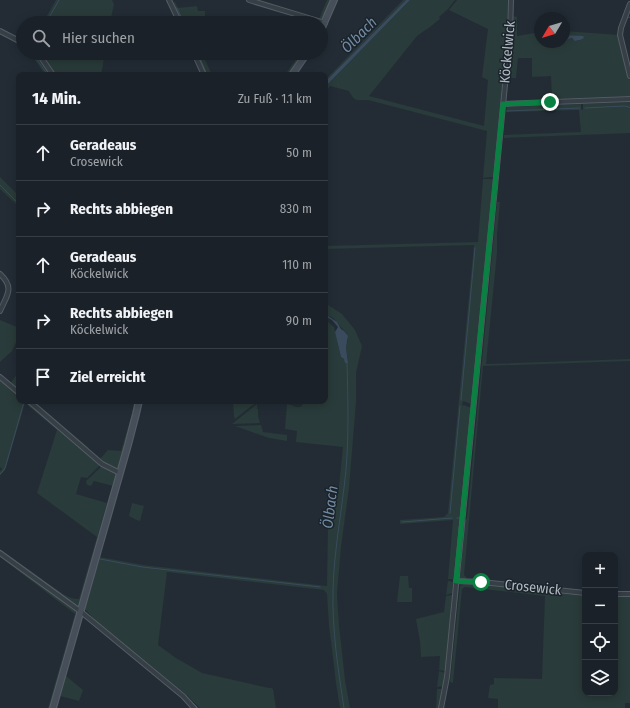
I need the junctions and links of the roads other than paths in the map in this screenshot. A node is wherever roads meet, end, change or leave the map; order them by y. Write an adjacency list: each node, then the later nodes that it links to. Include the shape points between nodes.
1 (169, 0): 6 (street)
2 (249, 0): 7 (street)
3 (334, 0): 8 (main road)
4 (511, 0): 19 (street, Köckelwick)
5 (630, 4): 17 (street, via 620,35)
6 (177, 16)
7 (301, 16)
8 (327, 16)
9 (0, 30): 10 (street)
10 (16, 39)
11 (43, 60): 14 (street)
12 (197, 60): 15 (street)
13 (302, 60): 16 (main road)
14 (51, 72)
15 (203, 72)
16 (294, 72)
17 (630, 76)
18 (630, 99): 19 (street, Köckelwick)
19 (503, 104): 28 (street, Köckelwick)
20 (0, 274): 21 (street, via 9,286)
21 (0, 311)
22 (0, 377): 23 (street)
23 (16, 390)
24 (32, 404): 26 (street, via 102,464)
25 (138, 404): 26 (main road)
26 (120, 473): 32 (main road)
27 (0, 553): 32 (street)
28 (456, 581): 29 (street, Crosewick); 35 (street, Köckelwick, via 447,677)
29 (582, 593)
30 (618, 594): 31 (street)
31 (630, 594)
32 (80, 611): 33 (main road); 34 (street, via 183,696)
33 (53, 708)
34 (194, 708)
35 (441, 708)

